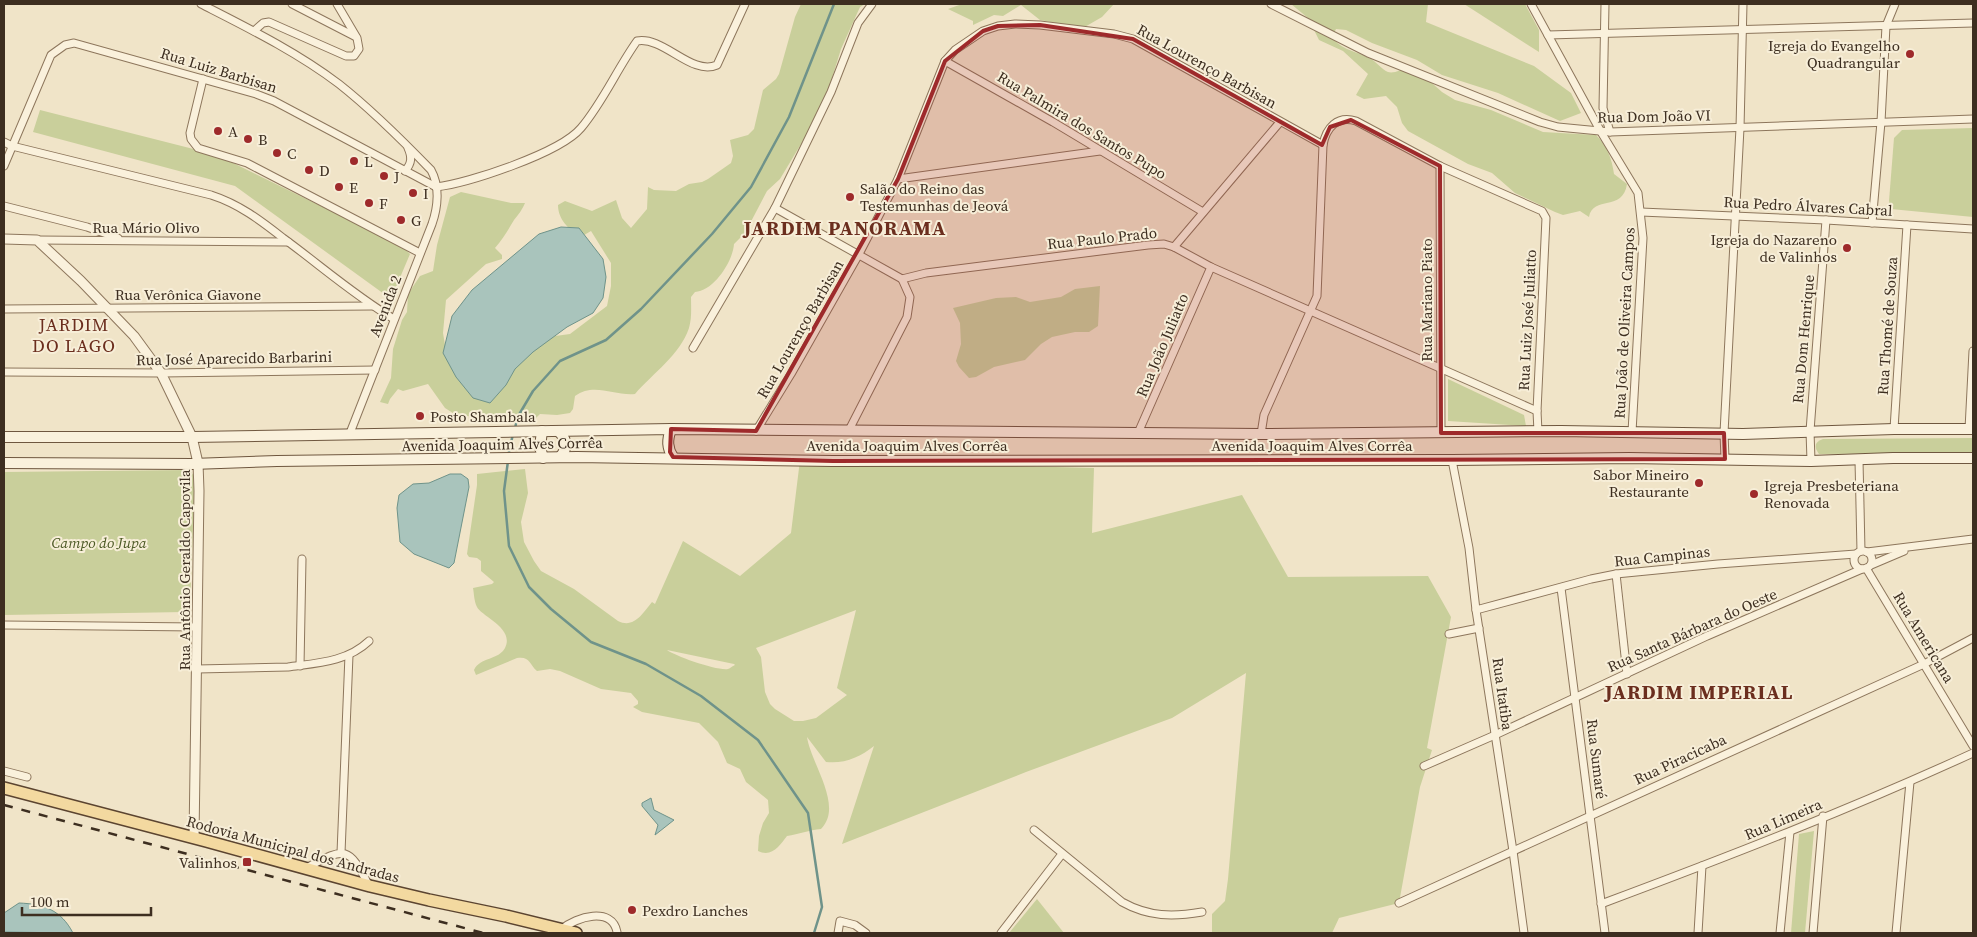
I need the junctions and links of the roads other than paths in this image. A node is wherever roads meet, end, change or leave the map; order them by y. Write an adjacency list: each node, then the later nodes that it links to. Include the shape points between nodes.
1 (201, 4): 14 (street)
2 (292, 4): 17 (street)
3 (337, 4): 17 (street)
4 (745, 4): 35 (street, via 717,65 711,68 700,66 654,42 637,41 589,118 571,138 475,179)
5 (872, 4): 37 (street, via 858,23 831,92)
6 (1272, 4): 24 (street, Rua Dom João VI, via 1368,53 1540,122)
7 (1531, 4): 16 (street, Rua João de Oliveira Campos)
8 (1604, 4): 15 (street)
9 (1743, 4): 13 (street)
10 (1895, 4): 12 (street)
11 (1973, 23): 12 (street)
12 (1886, 26): 13 (street); 22 (street)
13 (1743, 29): 15 (street); 23 (street)
14 (254, 31): 17 (street, via 269,22 346,56 354,56 359,49); 27 (street, via 340,84)
15 (1603, 33): 16 (street); 25 (street, via 1603,108)
16 (1548, 35): 24 (street, Rua João de Oliveira Campos)
17 (357, 38)
18 (945, 61): 21 (street, Rua Lourenço Barbisan, via 971,38 998,26 1040,25 1114,34 1134,39); 30 (street, Rua Palmira dos Santos Pupo); 34 (street, Rua Lourenço Barbisan)
19 (203, 79): 29 (street, Rua Luiz Barbisan, via 84,45 65,45 51,55); 33 (street, Rua Luiz Barbisan, via 274,101); 50 (street, via 190,133 198,148 246,163)
20 (1973, 119): 22 (street, Rua Dom João VI)
21 (1280, 122): 28 (street, Rua Lourenço Barbisan); 38 (street)
22 (1880, 122): 23 (street, Rua Dom João VI); 42 (street)
23 (1740, 128): 25 (street, Rua Dom João VI); 40 (street)
24 (1601, 132): 25 (street, Rua Dom João VI); 39 (street, Rua João de Oliveira Campos, via 1638,193)
25 (1610, 132)
26 (4, 142): 29 (street)
27 (405, 144): 33 (street, via 411,159); 35 (street, via 431,170)
28 (1323, 145): 32 (street, via 1330,127 1339,121 1351,120); 57 (street, via 1318,285)
29 (12, 146): 31 (street); 48 (street, via 224,200 248,212)
30 (1100, 151): 34 (street); 38 (street, Rua Palmira dos Santos Pupo)
31 (4, 166)
32 (1440, 166): 61 (street, Rua Mariano Piato); 65 (street, Rua Luiz José Juliatto, via 1542,211 1546,218)
33 (405, 170): 35 (street, Rua Luiz Barbisan)
34 (898, 178): 51 (street, Rua Lourenço Barbisan)
35 (436, 187): 50 (street, Avenida 2, via 436,211)
36 (4, 206): 47 (street)
37 (775, 208): 51 (street); 59 (street)
38 (1204, 212): 49 (street)
39 (1641, 212): 40 (street, Rua Pedro Álvares Cabral); 75 (street, Rua João de Oliveira Campos, via 1643,238)
40 (1735, 216): 41 (street, Rua Pedro Álvares Cabral); 80 (street)
41 (1826, 220): 42 (street, Rua Pedro Álvares Cabral); 73 (street, Rua Dom Henrique)
42 (1872, 223): 43 (street, Rua Pedro Álvares Cabral)
43 (1907, 225): 44 (street, Rua Pedro Álvares Cabral); 67 (street, Rua Thomé de Souza)
44 (1973, 229)
45 (4, 239): 46 (street, Rua Mário Olivo)
46 (37, 240): 47 (street, Rua Mário Olivo); 55 (street, Rua Antônio Geraldo Capovila)
47 (123, 240): 48 (street, Rua Mário Olivo)
48 (288, 242): 54 (street)
49 (1174, 247): 52 (street, Rua Paulo Prado); 53 (street, Rua Paulo Prado, via 1164,244 1138,246 926,273)
50 (420, 253): 58 (street, Avenida 2)
51 (859, 254): 53 (street); 72 (street, Rua Lourenço Barbisan)
52 (1211, 267): 57 (street, Rua Paulo Prado); 77 (street, Rua João Juliatto)
53 (902, 279): 70 (street, via 910,297 908,317)
54 (372, 306): 55 (street, Rua Verônica Giavone); 58 (street)
55 (108, 308): 56 (street, Rua Verônica Giavone); 64 (street, Rua Antônio Geraldo Capovila)
56 (4, 309)
57 (1311, 311): 61 (street, Rua Paulo Prado); 79 (street, via 1264,415)
58 (394, 319): 62 (street, Avenida 2)
59 (693, 348)
60 (1973, 352): 68 (street)
61 (1440, 369): 65 (street, Rua Paulo Prado); 78 (street, Rua Mariano Piato)
62 (375, 370): 64 (street, Rua José Aparecido Barbarini); 76 (street, Avenida 2)
63 (4, 372): 64 (street, Rua José Aparecido Barbarini)
64 (161, 373): 81 (street, Rua Antônio Geraldo Capovila)
65 (1537, 411): 74 (street, Rua Luiz José Juliatto)
66 (671, 429): 69 (main road, Avenida Joaquim Alves Corrêa); 72 (main road, Avenida Joaquim Alves Corrêa); 84 (main road, via 668,447)
67 (1894, 429): 68 (main road, Avenida Joaquim Alves Corrêa); 73 (main road, Avenida Joaquim Alves Corrêa)
68 (1971, 429)
69 (558, 430): 71 (main road, Avenida Joaquim Alves Corrêa); 83 (main road, via 566,444)
70 (849, 430): 72 (main road, Avenida Joaquim Alves Corrêa); 77 (main road, Avenida Joaquim Alves Corrêa)
71 (542, 431): 76 (main road, Avenida Joaquim Alves Corrêa); 85 (main road, via 540,447)
72 (756, 431)
73 (1810, 431): 80 (main road, Avenida Joaquim Alves Corrêa); 90 (street)
74 (1538, 432): 75 (main road, Avenida Joaquim Alves Corrêa); 78 (main road, Avenida Joaquim Alves Corrêa)
75 (1632, 432): 80 (main road, Avenida Joaquim Alves Corrêa)
76 (350, 433): 81 (main road, Avenida Joaquim Alves Corrêa)
77 (1138, 433): 79 (main road, Avenida Joaquim Alves Corrêa)
78 (1441, 433): 79 (main road, Avenida Joaquim Alves Corrêa)
79 (1261, 434)
80 (1724, 434): 87 (street)
81 (192, 437): 82 (main road, Avenida Joaquim Alves Corrêa); 91 (street, Rua Antônio Geraldo Capovila)
82 (4, 438)
83 (560, 457): 84 (main road, Avenida Joaquim Alves Corrêa); 85 (main road, Avenida Joaquim Alves Corrêa)
84 (673, 457): 88 (main road, Avenida Joaquim Alves Corrêa, via 833,461)
85 (543, 458): 91 (main road, Avenida Joaquim Alves Corrêa)
86 (1973, 458): 89 (main road, Avenida Joaquim Alves Corrêa)
87 (1725, 459): 88 (main road, Avenida Joaquim Alves Corrêa); 90 (main road, Avenida Joaquim Alves Corrêa)
88 (1452, 460): 100 (street, Rua Itatiba, via 1469,548)
89 (1859, 460): 90 (main road, Avenida Joaquim Alves Corrêa); 95 (street)
90 (1811, 462)
91 (198, 463): 92 (main road, Avenida Joaquim Alves Corrêa); 102 (street, Rua Antônio Geraldo Capovila)
92 (4, 464)
93 (1973, 539): 94 (street, Rua Campinas)
94 (1911, 548): 95 (street, Rua Campinas); 97 (street, Rua Campinas)
95 (1861, 552): 97 (street, via 1871,556); 97 (street, via 1854,563); 98 (street, Rua Campinas)
96 (302, 559): 109 (street)
97 (1866, 567): 108 (street, Rua Americana); 111 (street, Rua Santa Bárbara do Oeste)
98 (1616, 574): 99 (street, Rua Campinas); 111 (street)
99 (1561, 588): 100 (street, Rua Campinas); 112 (street, Rua Sumaré)
100 (1476, 610): 103 (street, Rua Itatiba)
101 (4, 625): 102 (street)
102 (197, 626): 110 (street, Rua Antônio Geraldo Capovila)
103 (1479, 628): 104 (street); 113 (street, Rua Itatiba)
104 (1449, 634)
105 (1973, 638): 108 (street, Rua Piracicaba)
106 (369, 641): 107 (street)
107 (349, 655): 109 (street); 127 (street)
108 (1924, 664): 114 (street, Rua Americana); 121 (street, Rua Piracicaba)
109 (300, 666): 110 (street)
110 (197, 669): 125 (street, Rua Antônio Geraldo Capovila)
111 (1627, 674): 112 (street, Rua Santa Bárbara do Oeste)
112 (1575, 698): 113 (street, Rua Santa Bárbara do Oeste); 121 (street, Rua Sumaré)
113 (1495, 735): 116 (street, Rua Santa Bárbara do Oeste); 126 (street, Rua Itatiba)
114 (1973, 746)
115 (1973, 753): 119 (street, Rua Limeira)
116 (1424, 766)
117 (4, 771): 118 (street)
118 (27, 778)
119 (1910, 782): 122 (street, Rua Limeira); 146 (street)
120 (4, 788): 125 (main road, Rodovia Municipal dos Andradas)
121 (1590, 815): 126 (street, Rua Piracicaba); 133 (street, Rua Sumaré)
122 (1823, 816): 124 (street, Rua Limeira); 145 (street)
123 (1034, 830): 128 (street)
124 (1790, 832): 129 (street, Rua Limeira); 144 (street)
125 (194, 838): 130 (main road, Rodovia Municipal dos Andradas)
126 (1513, 850): 132 (street, Rua Piracicaba); 141 (street, Rua Itatiba)
127 (341, 852): 130 (street, via 330,854); 131 (street, via 355,861)
128 (1062, 854): 134 (street, via 1122,902 1139,911 1176,916); 140 (street)
129 (1702, 866): 133 (street, Rua Limeira); 143 (street)
130 (304, 869): 131 (main road, Rodovia Municipal dos Andradas)
131 (370, 886): 135 (main road, Rodovia Municipal dos Andradas)
132 (1399, 903)
133 (1601, 904): 142 (street, Rua Sumaré)
134 (1202, 912)
135 (562, 929): 136 (street, via 570,922 600,915 612,921); 137 (main road, Rodovia Municipal dos Andradas)
136 (618, 932)
137 (576, 933)
138 (838, 933): 139 (street, via 840,921 855,925)
139 (866, 933)
140 (1001, 933)
141 (1523, 933)
142 (1605, 933)
143 (1698, 933)
144 (1780, 933)
145 (1813, 933)
146 (1896, 933)

